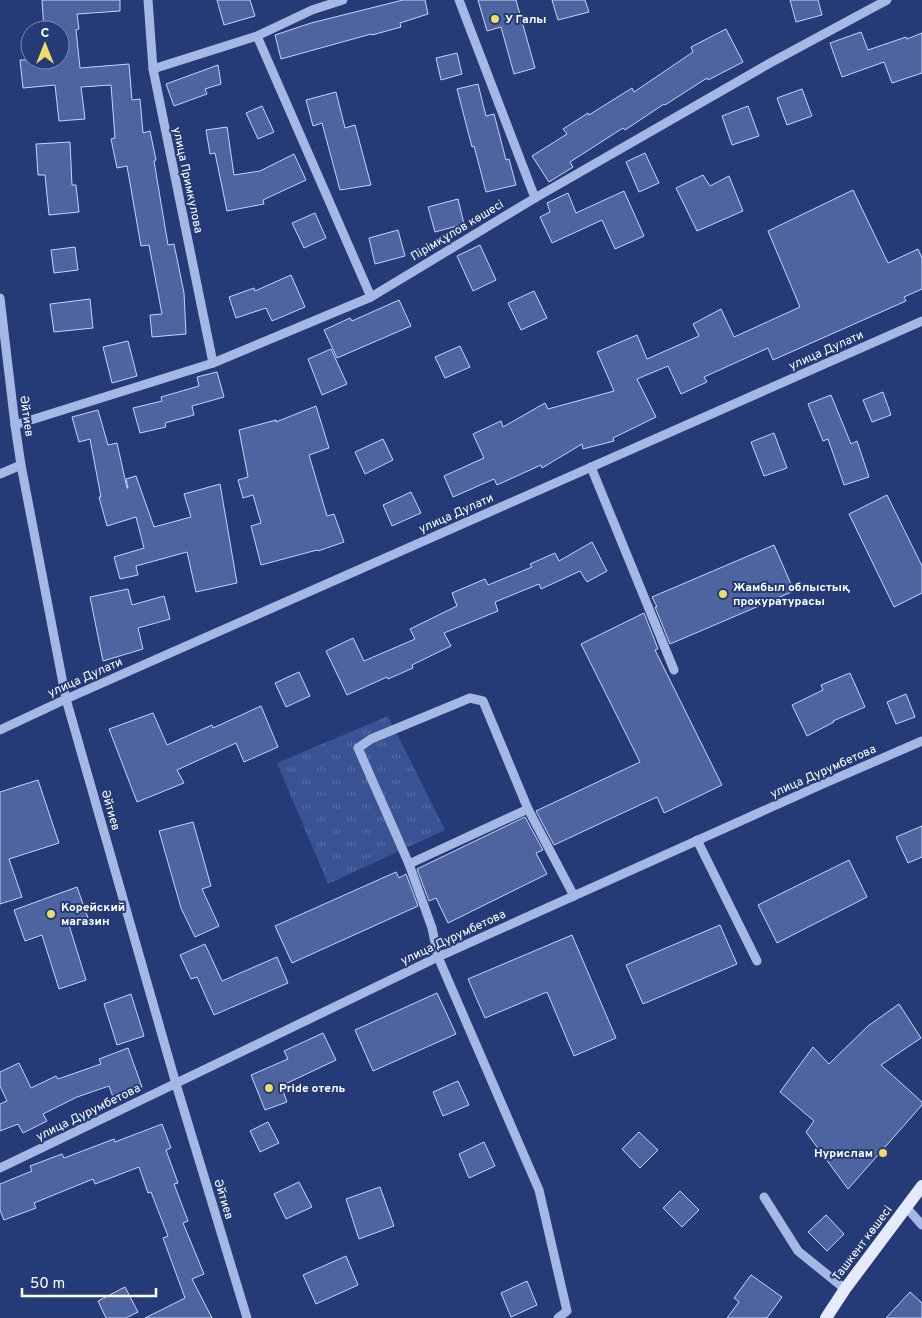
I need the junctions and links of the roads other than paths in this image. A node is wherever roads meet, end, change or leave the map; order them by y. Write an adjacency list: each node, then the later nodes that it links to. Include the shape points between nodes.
1 (148, 0): 6 (street, улица Примкулова)
2 (343, 0): 5 (street, via 312,10)
3 (460, 0): 7 (street)
4 (887, 0): 7 (street, Пірімқұлов көшесі)
5 (257, 36): 6 (street); 8 (street)
6 (153, 69): 11 (street, улица Примкулова)
7 (535, 198): 8 (street, Пірімқұлов көшесі)
8 (371, 297): 11 (street, Пірімқұлов көшесі)
9 (0, 298): 12 (street, Әйтиев)
10 (922, 321): 14 (street, улица Дулати)
11 (213, 363): 12 (street, Пірімқұлов көшесі)
12 (15, 425): 13 (street, Әйтиев)
13 (21, 465): 15 (street); 17 (street, Әйтиев)
14 (591, 467): 16 (street); 17 (street, улица Дулати)
15 (0, 474)
16 (674, 670)
17 (66, 699): 18 (street, улица Дулати); 26 (street, Әйтиев)
18 (0, 730)
19 (922, 741): 21 (street, улица Дурумбетова)
20 (528, 809): 22 (street); 22 (street, via 483,700 470,698 371,738 358,748); 23 (street)
21 (697, 840): 23 (street, улица Дурумбетова); 25 (street)
22 (409, 864): 24 (street, via 432,928)
23 (574, 896): 24 (street, улица Дурумбетова)
24 (438, 957): 26 (street, улица Дурумбетова); 34 (street, via 539,1190 567,1311)
25 (757, 961)
26 (176, 1084): 27 (street, улица Дурумбетова); 33 (street, Әйтиев)
27 (0, 1168)
28 (922, 1186): 30 (main road, Ташкент көшесі)
29 (764, 1197): 32 (street, via 798,1251)
30 (906, 1207): 31 (street); 32 (main road, Ташкент көшесі)
31 (922, 1225)
32 (845, 1289): 35 (main road, Ташкент көшесі)
33 (247, 1318)
34 (558, 1318)
35 (826, 1318)

